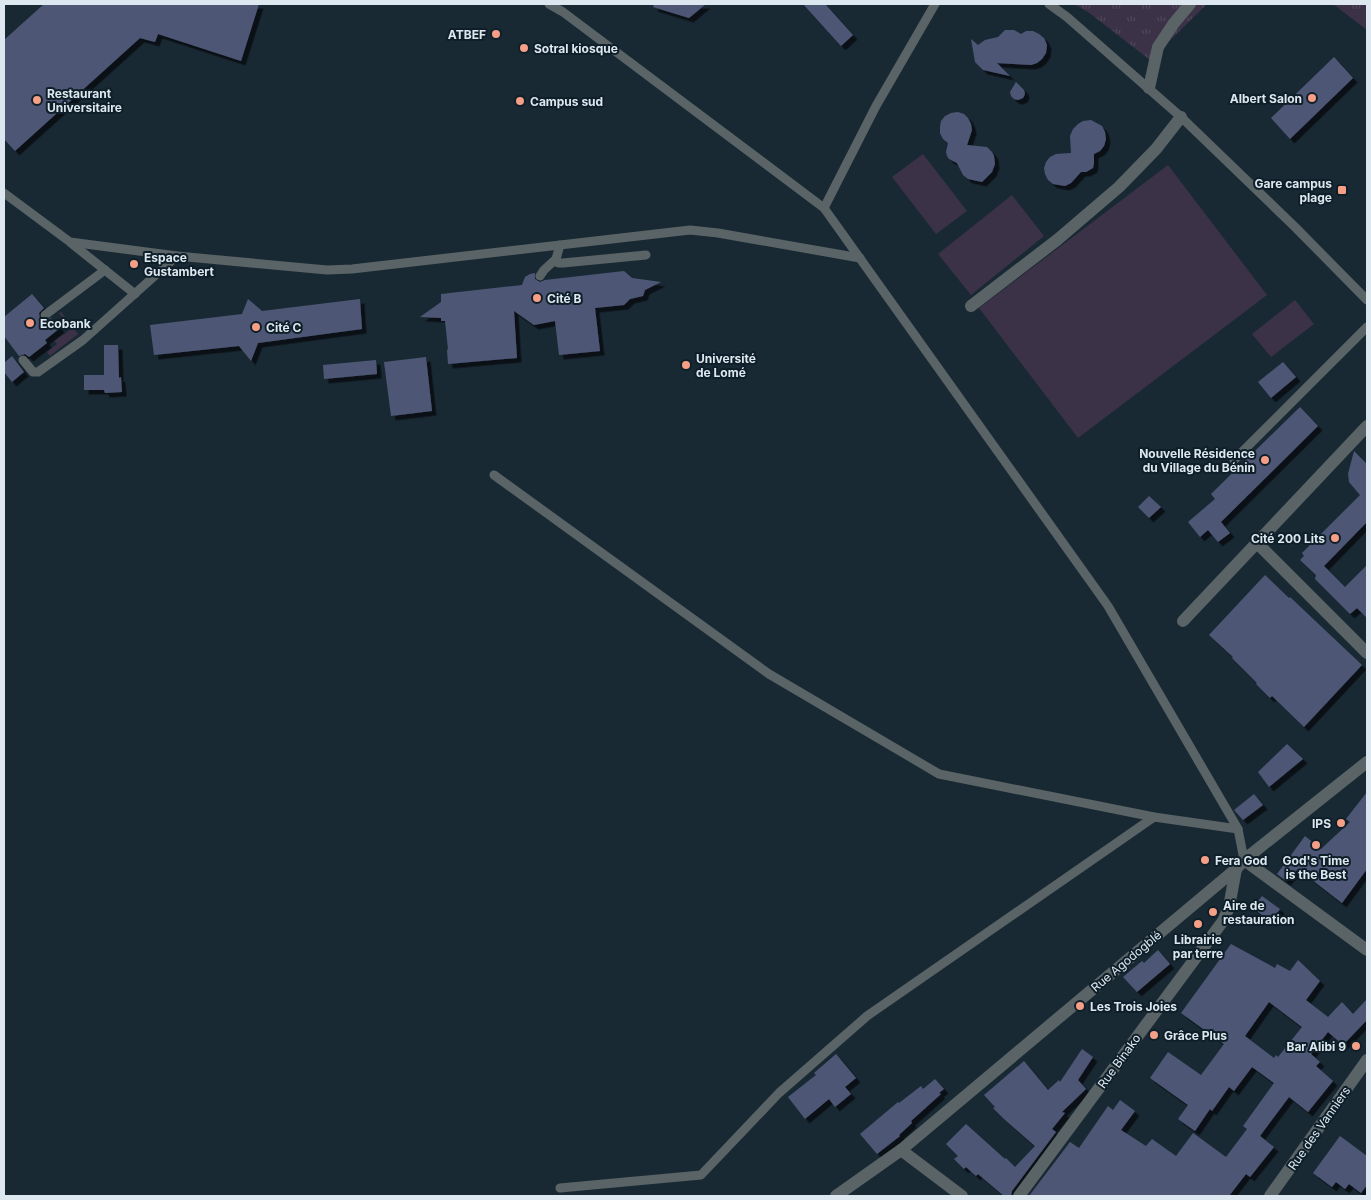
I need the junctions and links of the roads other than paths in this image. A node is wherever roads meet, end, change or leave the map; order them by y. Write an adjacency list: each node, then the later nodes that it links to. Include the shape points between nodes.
1 (549, 4): 6 (lane)
2 (568, 4): 6 (lane)
3 (935, 4): 10 (lane, via 876,106)
4 (1048, 4): 7 (lane)
5 (1190, 4): 7 (street, via 1158,47)
6 (563, 12): 10 (lane)
7 (1149, 88): 8 (lane)
8 (1181, 116): 20 (lane); 21 (street, via 1156,149 1119,188)
9 (4, 193): 11 (lane)
10 (824, 208): 15 (lane)
11 (70, 242): 13 (lane); 17 (lane)
12 (560, 245): 13 (lane, via 352,270); 15 (lane, via 690,230); 16 (lane)
13 (177, 256): 19 (lane)
14 (646, 256): 16 (lane, via 563,263)
15 (860, 258): 33 (lane, via 1108,606)
16 (556, 260): 18 (lane)
17 (105, 270): 19 (lane); 22 (lane)
18 (540, 276)
19 (135, 294): 24 (lane, via 83,340 38,372 33,372)
20 (1367, 300)
21 (971, 306)
22 (45, 315)
23 (1367, 327): 26 (lane)
24 (23, 360)
25 (1367, 426): 28 (street)
26 (1234, 460)
27 (494, 475): 32 (lane, via 770,674 940,774)
28 (1257, 543): 29 (street); 30 (street)
29 (1183, 621)
30 (1367, 653)
31 (1367, 762): 34 (street, Rue Agodogblé)
32 (1154, 817): 33 (lane); 38 (lane, via 867,1016 779,1093 701,1175)
33 (1238, 829): 34 (lane)
34 (1240, 864): 35 (street); 37 (street, Rue Agodogblé); 41 (street, Rue Binako, via 1223,920)
35 (1367, 950)
36 (1367, 1060): 42 (street, Rue des Vanniers)
37 (901, 1150): 39 (street, Rue Agodogblé); 40 (street)
38 (560, 1188)
39 (836, 1196)
40 (962, 1196)
41 (1019, 1196)
42 (1270, 1196)

